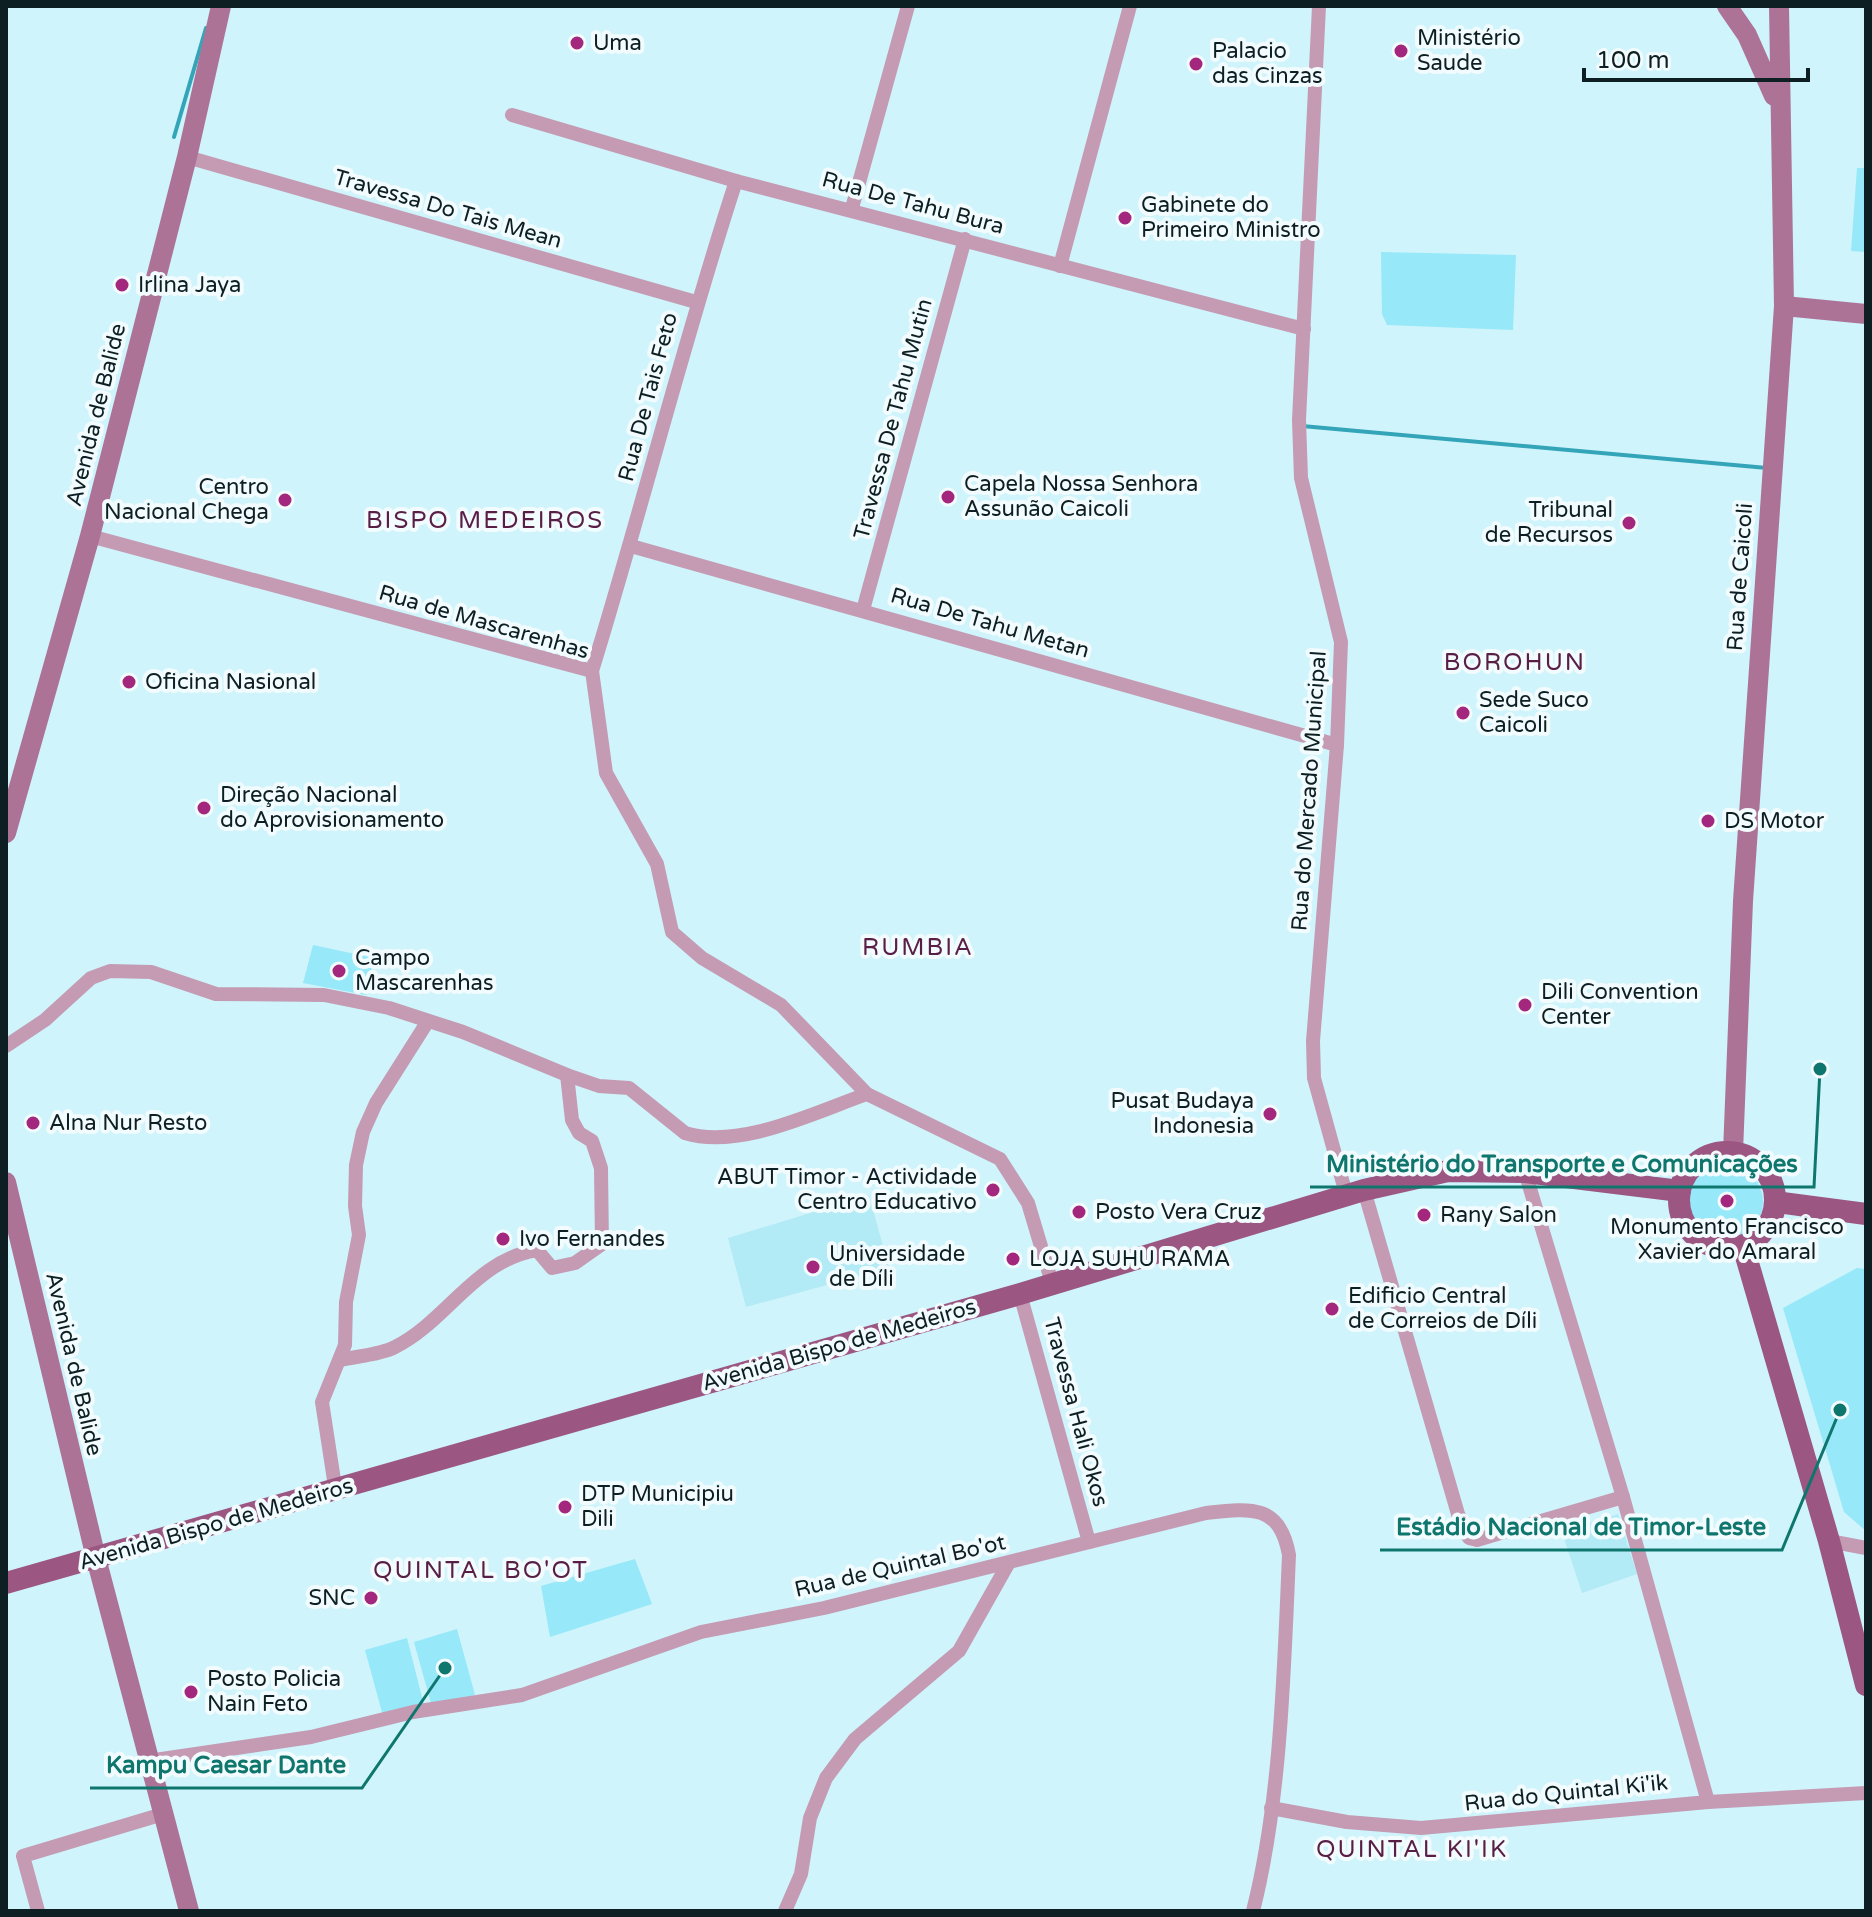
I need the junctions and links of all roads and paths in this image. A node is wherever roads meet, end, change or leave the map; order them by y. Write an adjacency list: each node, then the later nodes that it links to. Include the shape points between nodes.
1 (221, 6): 9 (main road, Avenida de Balide)
2 (908, 6): 11 (street)
3 (1130, 6): 13 (street)
4 (1319, 6): 17 (street, Rua do Mercado Municipal)
5 (1727, 6): 8 (main road, via 1765,70)
6 (1779, 6): 8 (main road, Rua de Caicoli)
7 (512, 115): 10 (street, Rua De Tahu Bura)
8 (1780, 115): 15 (main road, Rua de Caicoli)
9 (187, 157): 14 (street, Travessa Do Tais Mean); 18 (main road, Avenida de Balide)
10 (736, 181): 11 (street, Rua De Tahu Bura); 14 (street, Rua De Tais Feto)
11 (852, 208): 12 (street, Rua De Tahu Bura)
12 (965, 239): 13 (street, Rua De Tahu Bura); 20 (street, Travessa De Tahu Mutin)
13 (1060, 266): 17 (street, Rua De Tahu Bura)
14 (696, 302): 19 (street, Rua De Tais Feto)
15 (1784, 306): 16 (main road); 28 (main road, Rua de Caicoli, via 1743,901)
16 (1866, 314)
17 (1304, 329): 22 (street, Rua do Mercado Municipal, via 1301,478 1341,642)
18 (90, 536): 21 (street, Rua de Mascarenhas); 23 (main road, Avenida de Balide)
19 (631, 546): 20 (street, Rua De Tahu Metan); 21 (street, Rua De Tais Feto)
20 (863, 610): 22 (street, Rua De Tahu Metan)
21 (592, 671): 27 (street, Rua de Mascarenhas, via 606,773 657,864 672,932 702,958 781,1005)
22 (1337, 745): 32 (street, Rua do Mercado Municipal, via 1314,1078)
23 (6, 833)
24 (428, 1021): 25 (street, via 324,995 216,994 151,972 110,971 91,978 45,1020); 26 (street); 38 (street, via 363,1132 356,1165 359,1235)
25 (6, 1046)
26 (567, 1075): 27 (street, via 599,1086 629,1088 685,1133 708,1138 742,1136); 38 (street, via 572,1120 592,1141 601,1168 602,1244 575,1263 552,1268 537,1250 520,1253 476,1277 394,1348)
27 (867, 1094): 36 (street, Rua de Mascarenhas, via 1000,1159 1028,1203)
28 (1733, 1152): 31 (main road, via 1718,1152 1693,1166); 33 (main road, via 1759,1164)
29 (1525, 1172): 31 (main road, Avenida Bispo de Medeiros); 32 (main road, Avenida Bispo de Medeiros, via 1448,1171); 40 (street)
30 (6, 1182): 44 (main road, Avenida de Balide)
31 (1680, 1191): 35 (main road, via 1683,1220 1701,1242 1729,1249)
32 (1355, 1192): 36 (main road, Avenida Bispo de Medeiros); 40 (street, Rua do Mercado Municipal, via 1469,1538)
33 (1776, 1202): 34 (main road); 35 (main road, via 1766,1229)
34 (1866, 1214)
35 (1743, 1246): 41 (main road)
36 (1052, 1283): 37 (main road, Avenida Bispo de Medeiros)
37 (1020, 1294): 42 (street, Travessa Hali Okos); 44 (main road, Avenida Bispo de Medeiros)
38 (340, 1360): 39 (street, via 322,1402)
39 (334, 1480)
40 (1623, 1497): 50 (street)
41 (1829, 1541): 43 (street); 47 (main road)
42 (1089, 1542): 45 (street, Rua de Quintal Bo'ot); 51 (street, Rua de Quintal Bo'ot, via 1206,1513 1254,1510 1277,1521 1289,1555)
43 (1866, 1548)
44 (96, 1558): 46 (main road, Avenida Bispo de Medeiros); 48 (main road, Avenida de Balide)
45 (1008, 1564): 48 (street, Rua de Quintal Bo'ot, via 701,1632 522,1695 413,1712 311,1737); 55 (street, via 959,1651 855,1739 826,1778 813,1807 801,1874)
46 (6, 1583)
47 (1866, 1685)
48 (148, 1761): 52 (main road, Avenida de Balide)
49 (1866, 1793): 50 (street, Rua do Quintal Ki'ik)
50 (1708, 1802): 51 (street, Rua do Quintal Ki'ik, via 1421,1828)
51 (1271, 1808): 56 (street, Rua de Quintal Bo'ot)
52 (163, 1814): 53 (street, via 23,1856); 54 (main road, Avenida de Balide)
53 (38, 1911)
54 (189, 1911)
55 (785, 1911)
56 (1253, 1911)

